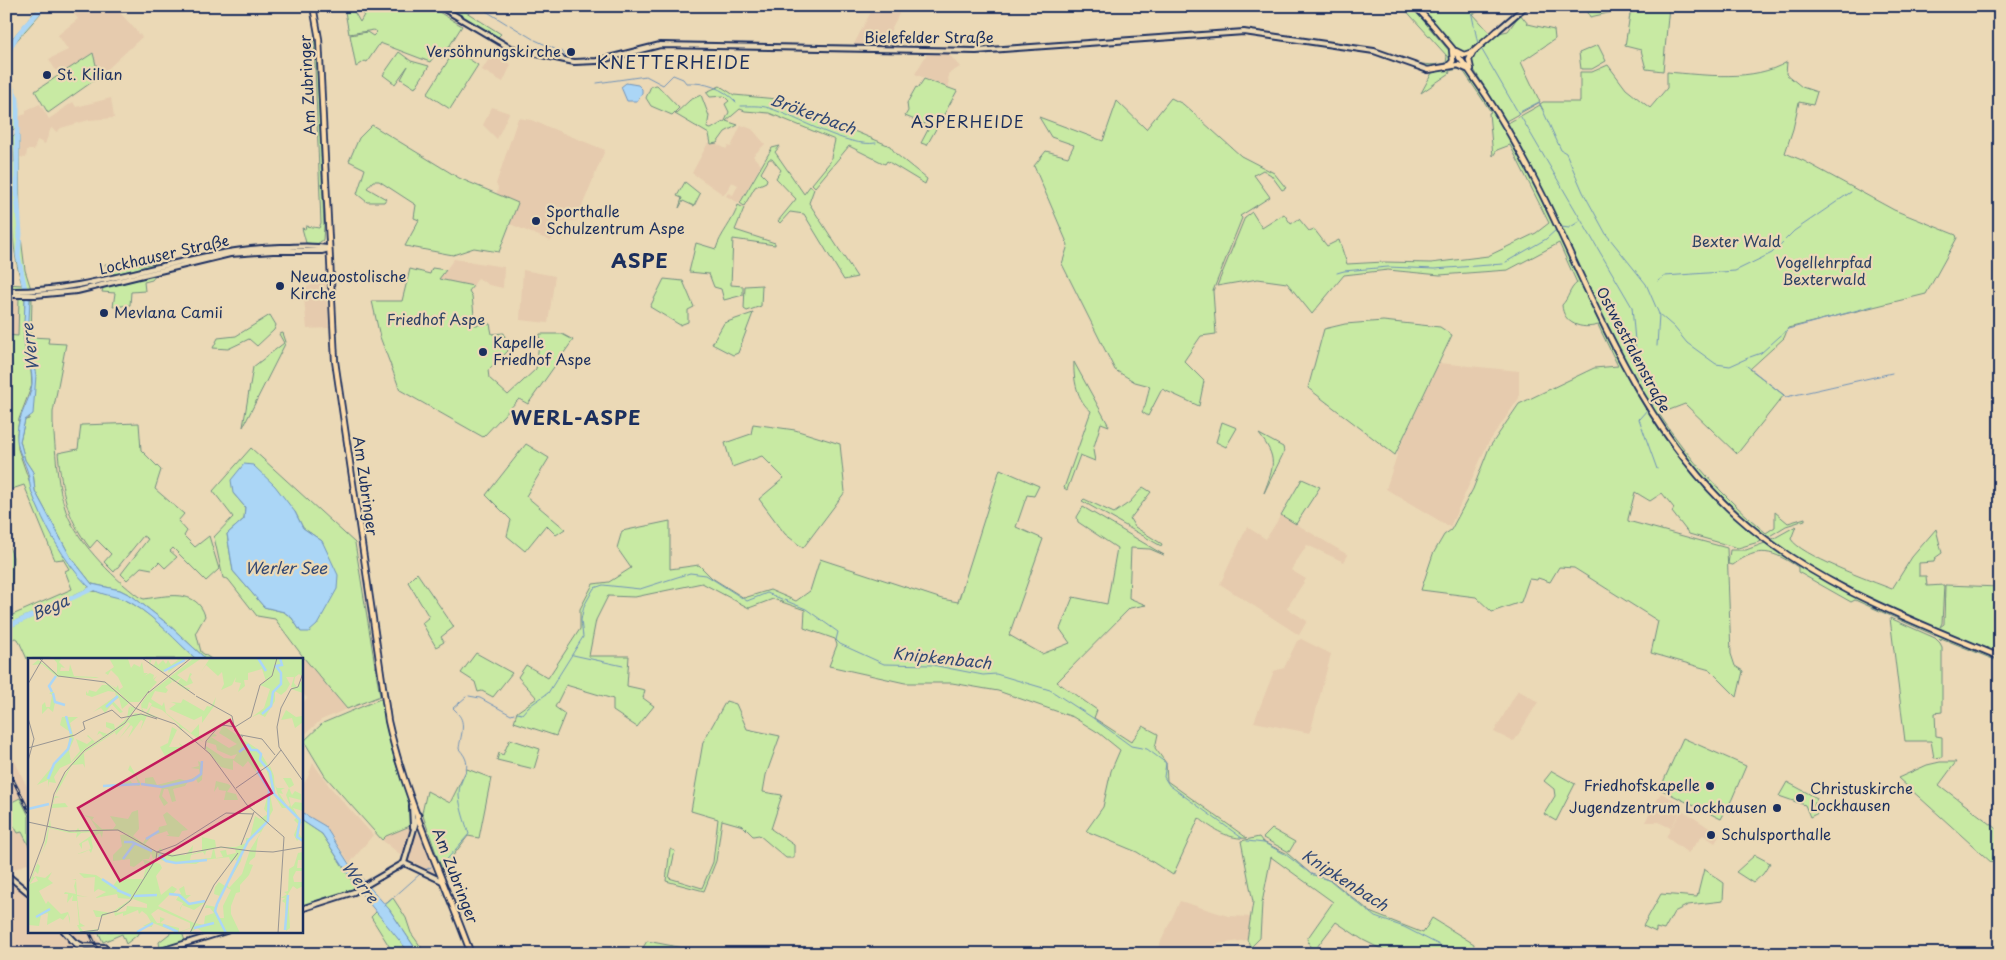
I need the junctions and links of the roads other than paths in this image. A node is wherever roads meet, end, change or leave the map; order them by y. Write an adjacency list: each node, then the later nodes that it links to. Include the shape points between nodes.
1 (313, 6): 11 (main road, Am Zubringer, via 319,39)
2 (438, 6): 9 (main road, Bielefelder Straße, via 515,50 574,62 598,61 660,45 976,50 1244,32 1374,51)
3 (1415, 6): 6 (main road, Ostwestfalenstraße)
4 (1526, 6): 5 (main road)
5 (1497, 31): 7 (main road)
6 (1451, 47): 7 (main road, via 1462,54); 8 (main road, via 1453,61); 10 (main road, Ostwestfalenstraße)
7 (1473, 52): 10 (main road, via 1469,63)
8 (1444, 68): 9 (main road); 10 (main road, via 1458,65)
9 (1428, 70)
10 (1472, 73): 15 (main road, Ostwestfalenstraße, via 1506,127 1647,406 1674,447 1710,490 1742,520 1811,570 1868,600)
11 (329, 249): 13 (main road, Lockhauser Straße, via 230,250 88,284); 16 (main road, Am Zubringer, via 335,361 359,537 388,721)
12 (6, 291): 13 (main road, Lockhauser Straße)
13 (15, 293): 14 (main road, Lockhauser Straße)
14 (6, 295)
15 (2000, 657)
16 (412, 799): 18 (main road, Am Zubringer); 20 (main road)
17 (6, 800): 19 (main road)
18 (418, 814): 20 (main road); 23 (main road, Am Zubringer)
19 (6, 830)
20 (413, 831): 21 (main road)
21 (404, 863): 23 (main road); 25 (main road, via 354,892)
22 (6, 874): 24 (main road)
23 (442, 881): 33 (main road, Am Zubringer)
24 (28, 892)
25 (302, 909)
26 (65, 932): 28 (main road)
27 (223, 932): 32 (main road)
28 (72, 940): 29 (main road, via 83,946); 30 (main road)
29 (95, 946): 30 (main road); 31 (main road, via 104,947)
30 (87, 954)
31 (110, 954)
32 (151, 954)
33 (471, 954)

